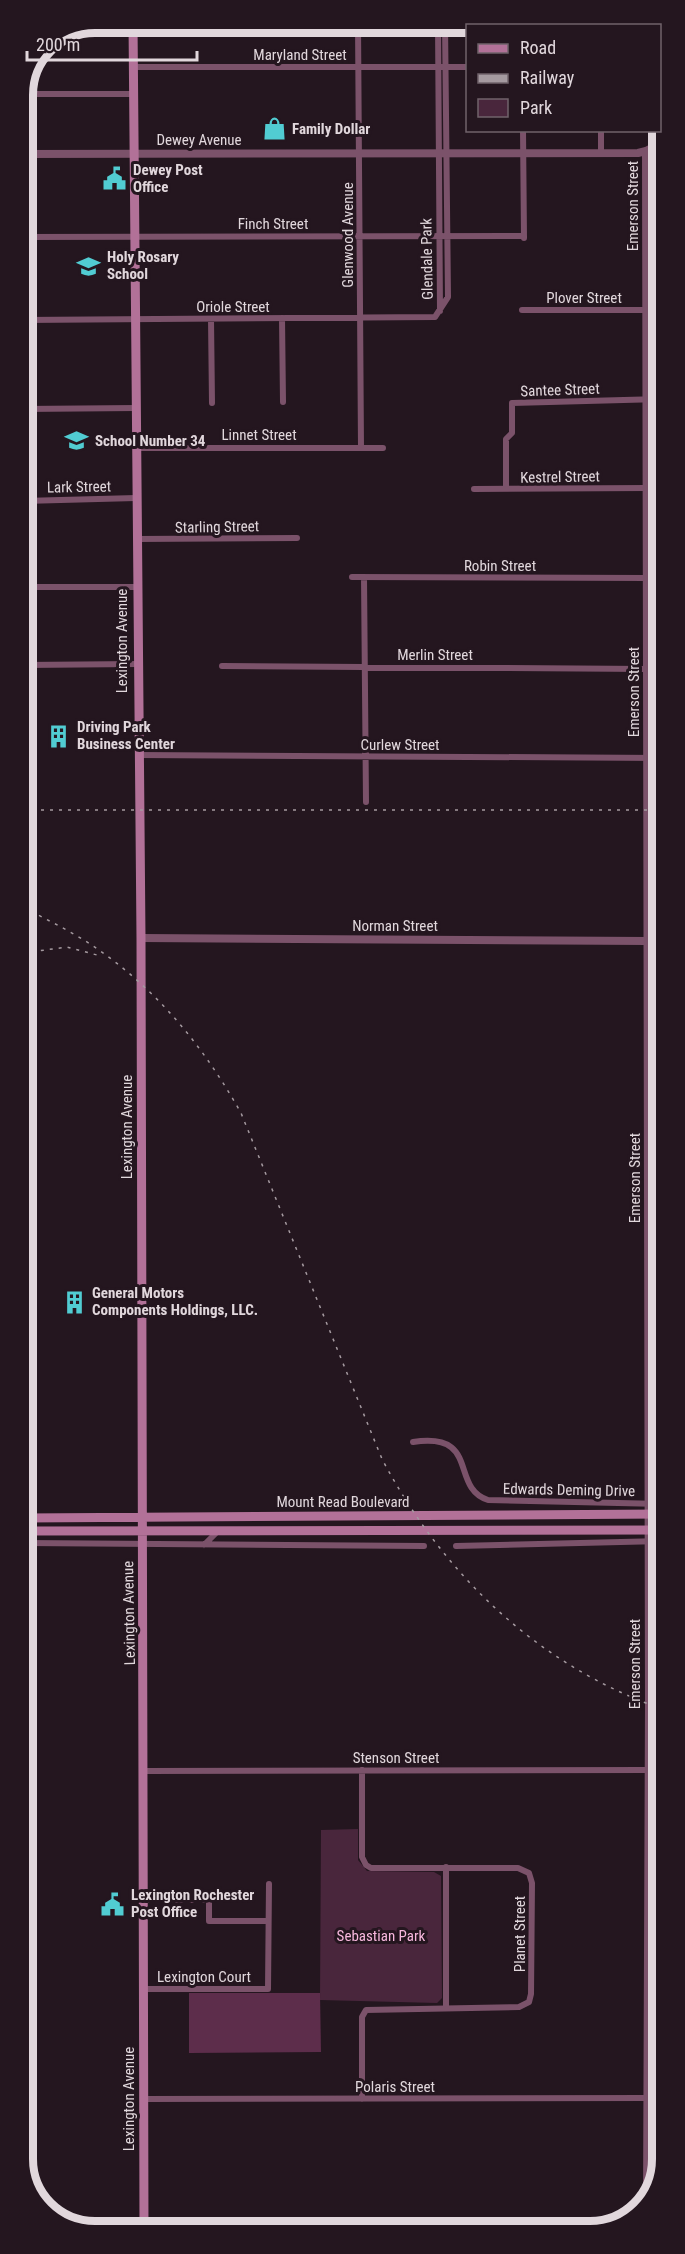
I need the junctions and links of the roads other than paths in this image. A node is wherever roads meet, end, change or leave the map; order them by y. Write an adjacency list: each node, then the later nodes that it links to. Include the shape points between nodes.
1 (133, 33): 9 (main road, Lexington Avenue)
2 (358, 33): 5 (street, Glenwood Avenue)
3 (438, 33): 6 (street, Glendale Park)
4 (446, 33): 7 (street, Glendale Park)
5 (358, 67): 6 (street, Maryland Street); 9 (street, Maryland Street); 17 (street, Glenwood Avenue)
6 (438, 67): 7 (street, Maryland Street); 18 (street, Glendale Park)
7 (446, 67): 8 (street, Maryland Street); 18 (street, Glendale Park)
8 (466, 67)
9 (133, 68): 11 (main road, Lexington Avenue)
10 (33, 94): 11 (street)
11 (133, 94): 16 (main road, Lexington Avenue)
12 (523, 132): 19 (street)
13 (601, 132): 20 (street)
14 (652, 148): 15 (street, Dewey Avenue)
15 (646, 152): 20 (street, Dewey Avenue); 23 (street, Emerson Street)
16 (134, 153): 17 (street, Dewey Avenue); 21 (street, Dewey Avenue); 24 (main road, Lexington Avenue)
17 (359, 153): 18 (street, Dewey Avenue); 25 (street, Glenwood Avenue)
18 (443, 153): 19 (street, Dewey Avenue); 26 (street, Glendale Park); 27 (street, Glendale Park)
19 (523, 153): 20 (street, Dewey Avenue); 27 (street, Finch Street, via 524,238)
20 (601, 153)
21 (33, 154)
22 (652, 209): 23 (street)
23 (646, 211): 30 (street, Emerson Street)
24 (134, 236): 25 (street, Finch Street); 28 (street, Finch Street); 34 (main road, Lexington Avenue)
25 (360, 236): 26 (street, Finch Street); 33 (street, Glenwood Avenue)
26 (439, 236): 27 (street, Finch Street); 31 (street, Glendale Park)
27 (447, 236): 31 (street, Glendale Park, via 448,299)
28 (33, 237)
29 (522, 310): 30 (street, Plover Street)
30 (646, 310): 37 (street, Emerson Street)
31 (440, 311): 33 (street, Oriole Street, via 431,318)
32 (282, 318): 33 (street, Oriole Street); 35 (street, Oriole Street); 40 (street)
33 (360, 318): 43 (street, Glenwood Avenue)
34 (135, 319): 35 (street, Oriole Street); 36 (street, Oriole Street); 41 (main road, Lexington Avenue)
35 (211, 319): 39 (street)
36 (33, 320)
37 (647, 399): 38 (street, Santee Street); 46 (street, Emerson Street); 48 (street, Santee Street, via 512,403)
38 (652, 399)
39 (212, 402)
40 (283, 402)
41 (136, 408): 42 (street); 44 (main road, Lexington Avenue)
42 (33, 410)
43 (361, 447): 44 (street, Linnet Street); 45 (street, Linnet Street)
44 (136, 448): 49 (main road, Lexington Avenue)
45 (382, 448)
46 (647, 488): 48 (street, Kestrel Street); 55 (street, Emerson Street)
47 (474, 489): 48 (street, Kestrel Street)
48 (507, 489)
49 (136, 498): 50 (street, Lark Street); 52 (main road, Lexington Avenue)
50 (33, 501)
51 (297, 538): 52 (street, Starling Street)
52 (137, 539): 57 (main road, Lexington Avenue)
53 (352, 577): 54 (street, Robin Street)
54 (364, 577): 55 (street, Robin Street); 61 (street)
55 (647, 578): 62 (street, Emerson Street)
56 (33, 587): 57 (street)
57 (137, 587): 58 (main road, Lexington Avenue)
58 (138, 664): 59 (street); 63 (main road, Lexington Avenue)
59 (33, 665)
60 (222, 666): 61 (street, Merlin Street)
61 (365, 667): 62 (street, Merlin Street); 64 (street)
62 (648, 669): 65 (street, Emerson Street)
63 (138, 755): 64 (street, Curlew Street); 70 (main road, Lexington Avenue)
64 (366, 757): 65 (street, Curlew Street); 67 (street)
65 (648, 758): 66 (street, Curlew Street); 68 (street, Emerson Street)
66 (652, 758)
67 (366, 802)
68 (648, 889): 69 (street); 71 (street, Emerson Street)
69 (652, 889)
70 (141, 938): 71 (street, Norman Street); 90 (main road, Lexington Avenue)
71 (648, 941): 72 (street, Emerson Street)
72 (648, 982): 73 (street); 74 (street, Emerson Street)
73 (652, 982)
74 (648, 1074): 75 (street); 76 (street, Emerson Street)
75 (652, 1074)
76 (648, 1167): 77 (street); 78 (street, Emerson Street)
77 (652, 1167)
78 (648, 1316): 79 (street); 80 (street, Emerson Street)
79 (652, 1316)
80 (648, 1392): 81 (street); 83 (street, Emerson Street)
81 (652, 1392)
82 (412, 1442): 85 (street, Edwards Deming Drive, via 440,1441 452,1447 476,1494 488,1500)
83 (648, 1468): 84 (street); 85 (street, Emerson Street)
84 (652, 1468)
85 (648, 1504): 86 (street); 87 (street, Emerson Street)
86 (652, 1504)
87 (648, 1514): 88 (main road, Mount Read Boulevard); 90 (main road, Mount Read Boulevard); 91 (street, Emerson Street)
88 (652, 1514)
89 (33, 1518): 90 (main road, Mount Read Boulevard)
90 (143, 1518): 94 (main road, Lexington Avenue)
91 (648, 1530): 92 (main road, Mount Read Boulevard); 95 (main road, Mount Read Boulevard); 96 (street, Emerson Street)
92 (652, 1530)
93 (33, 1531): 94 (main road, Mount Read Boulevard)
94 (143, 1532): 95 (main road, Mount Read Boulevard); 99 (main road, Lexington Avenue)
95 (217, 1532): 100 (street)
96 (648, 1541): 97 (street); 102 (street); 104 (street, Emerson Street)
97 (652, 1541)
98 (33, 1543): 99 (street)
99 (143, 1543): 100 (street); 105 (main road, Lexington Avenue)
100 (204, 1545): 101 (street)
101 (424, 1546)
102 (456, 1546)
103 (362, 1770): 104 (street, Stenson Street); 105 (street, Stenson Street); 106 (street, Planet Street, via 363,1863 371,1868)
104 (648, 1770): 112 (street, Emerson Street)
105 (145, 1771): 108 (main road, Lexington Avenue)
106 (446, 1868): 111 (street); 111 (street, Planet Street, via 522,1869 529,1873 532,1884 529,2002 519,2007)
107 (268, 1884): 109 (street)
108 (145, 1899): 109 (street, via 208,1900 209,1921); 110 (main road, Lexington Avenue)
109 (268, 1921): 110 (street, Lexington Court, via 268,1989)
110 (144, 1989): 113 (main road, Lexington Avenue)
111 (446, 2008): 114 (street, Planet Street, via 366,2010 362,2017)
112 (647, 2098): 114 (street, Polaris Street); 115 (street, Emerson Street)
113 (144, 2099): 114 (street, Polaris Street); 116 (main road, Lexington Avenue)
114 (362, 2099)
115 (647, 2183)
116 (144, 2221)

